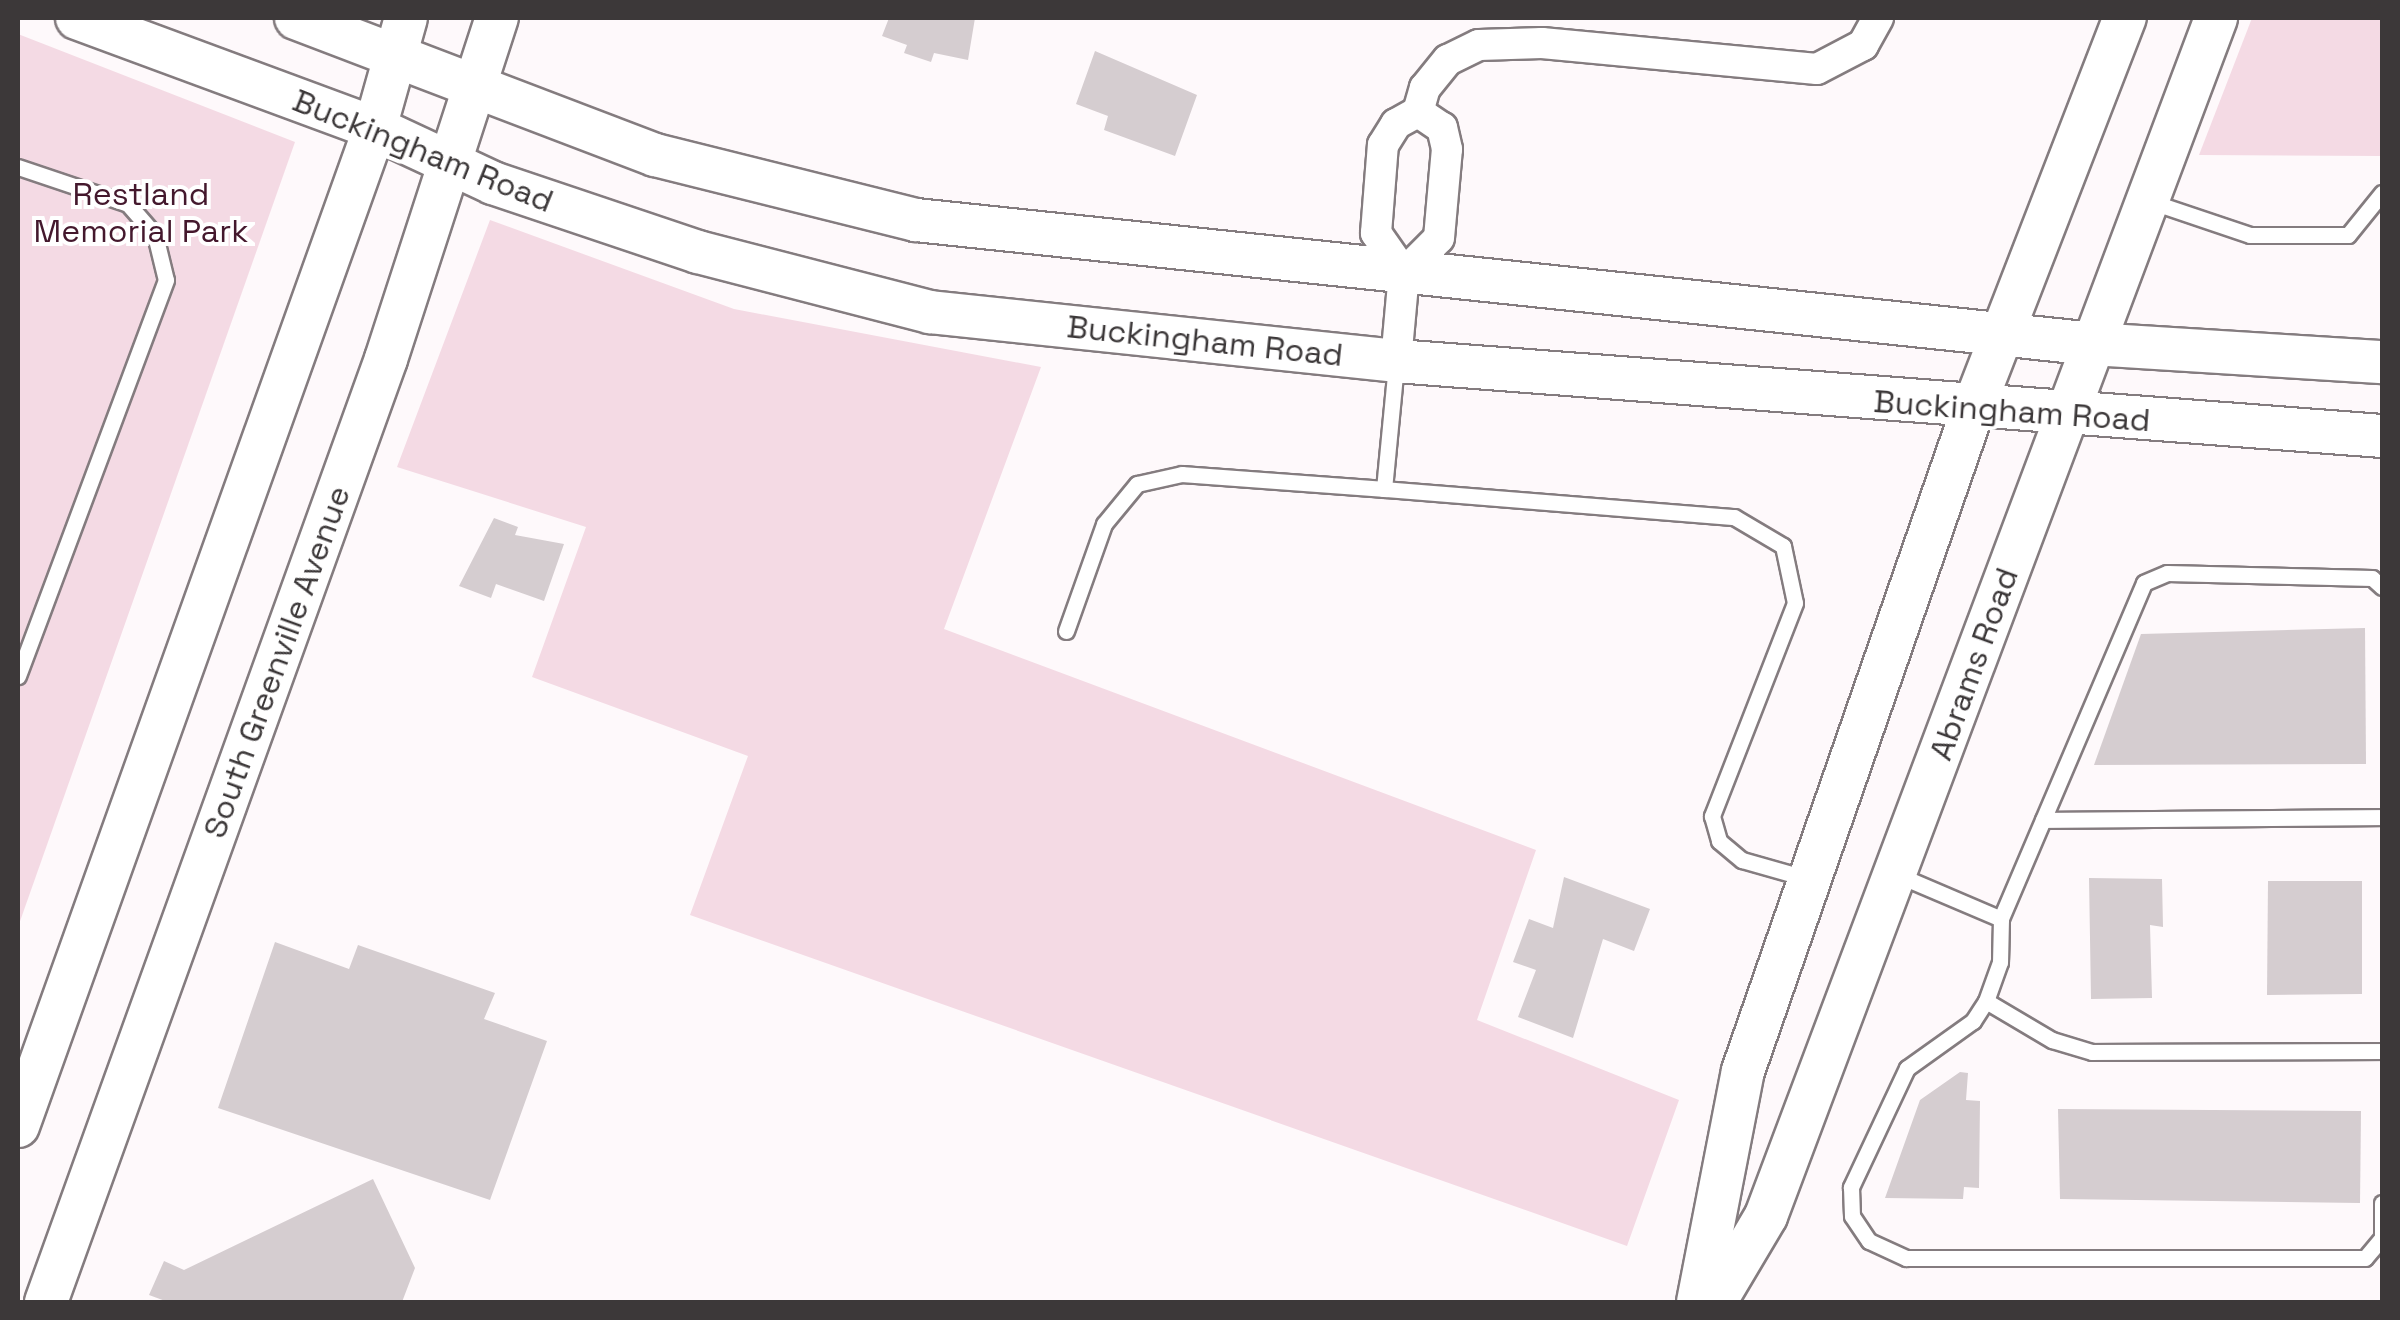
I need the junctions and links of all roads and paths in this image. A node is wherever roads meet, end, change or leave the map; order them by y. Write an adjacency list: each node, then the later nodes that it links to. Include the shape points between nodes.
1 (77, 18): 11 (main road, Buckingham Road)
2 (296, 18): 8 (main road)
3 (497, 18): 9 (main road, South Greenville Avenue)
4 (1878, 18): 7 (street, via 1864,45 1844,60 1787,71)
5 (2125, 18): 17 (main road)
6 (2216, 18): 15 (main road, Abrams Road)
7 (1543, 30): 10 (street, via 1478,45 1448,60 1425,88)
8 (402, 37): 9 (main road); 11 (main road)
9 (474, 88): 12 (main road, South Greenville Avenue); 16 (main road, via 655,155 880,213)
10 (1418, 112): 16 (street, via 1396,124 1383,145 1376,233); 16 (street, via 1442,128 1439,238)
11 (375, 128): 12 (main road, Buckingham Road); 35 (main road)
12 (448, 164): 19 (main road, Buckingham Road, via 698,252 930,312); 37 (main road, South Greenville Avenue, via 386,359)
13 (18, 167): 27 (lane, via 128,204 155,235 166,280)
14 (2382, 193): 15 (lane, via 2348,235 2250,235 2172,215)
15 (2149, 200): 18 (main road, Abrams Road)
16 (1404, 273): 17 (main road); 19 (street)
17 (2001, 334): 18 (main road); 21 (main road)
18 (2093, 344): 20 (main road); 22 (main road, Abrams Road)
19 (1396, 360): 21 (main road, Buckingham Road); 24 (lane)
20 (2382, 362)
21 (1973, 410): 22 (main road, Buckingham Road); 31 (main road)
22 (2064, 417): 23 (main road, Buckingham Road); 30 (main road, Abrams Road)
23 (2382, 436)
24 (1384, 489): 26 (lane, via 1182,474 1137,484 1104,524); 31 (lane, via 1734,517 1783,546 1795,603 1712,816 1718,841 1742,860)
25 (2382, 587): 29 (lane, via 2372,578 2167,573 2144,583)
26 (1066, 631)
27 (18, 676)
28 (2382, 817): 29 (lane)
29 (2043, 820): 32 (lane)
30 (1894, 874): 32 (lane); 39 (main road, Abrams Road, via 1766,1216)
31 (1809, 880): 38 (main road, via 1743,1071)
32 (2001, 919): 33 (lane, via 2000,962)
33 (1986, 1001): 34 (lane, via 2052,1040 2092,1052); 36 (lane, via 1973,1021 1907,1068 1858,1161 1852,1216 1869,1241 1906,1258 2364,1258 2382,1238)
34 (2382, 1051)
35 (18, 1126)
36 (2382, 1203)
37 (46, 1302)
38 (1698, 1302)
39 (1715, 1302)

